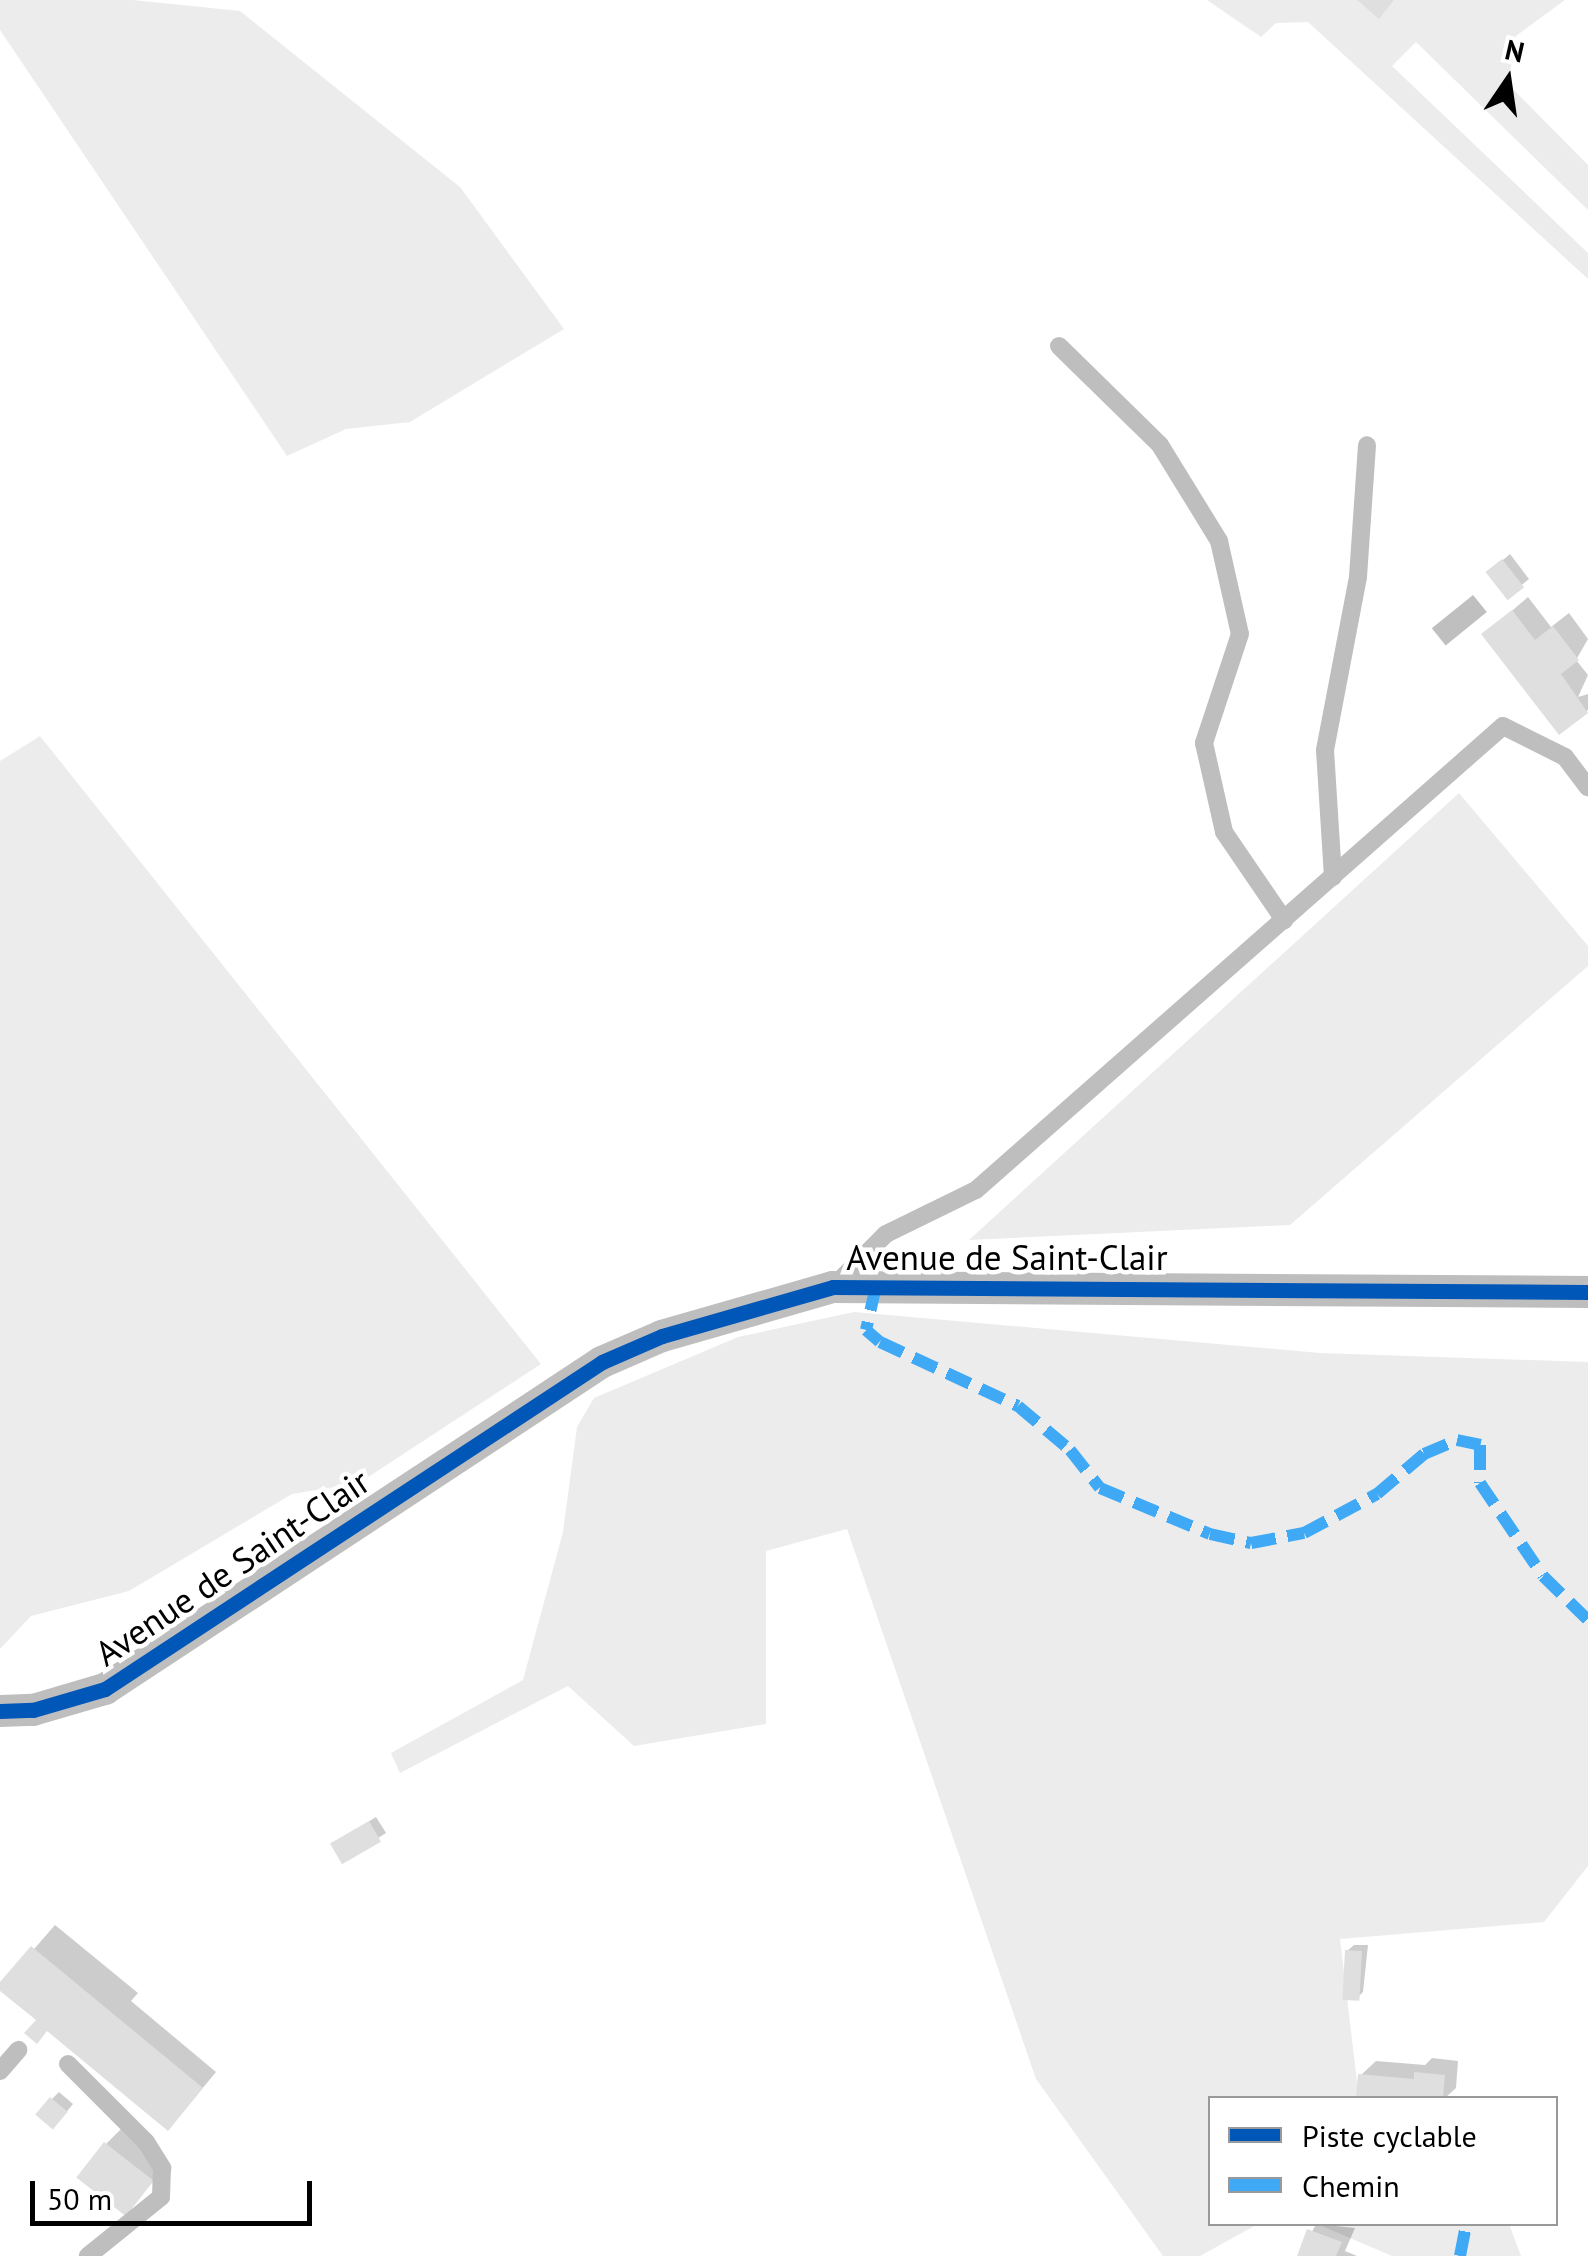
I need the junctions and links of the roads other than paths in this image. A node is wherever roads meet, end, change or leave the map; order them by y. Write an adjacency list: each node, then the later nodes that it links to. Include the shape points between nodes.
1 (1059, 346): 5 (lane, via 1160,445 1219,541 1240,634 1204,743 1224,832)
2 (1368, 445): 4 (lane, via 1358,577 1325,750)
3 (1588, 787): 4 (lane, via 1565,757 1503,726)
4 (1333, 878): 5 (lane)
5 (1284, 920): 6 (lane, via 976,1190 886,1234)
6 (832, 1287): 7 (street, Avenue de Saint-Clair); 8 (street, Avenue de Saint-Clair, via 662,1336 602,1362 105,1689 34,1710)
7 (1588, 1292)
8 (0, 1711)
9 (18, 2050): 11 (lane)
10 (68, 2064): 12 (lane, via 146,2142 162,2168 161,2197)
11 (0, 2071)
12 (88, 2256)

